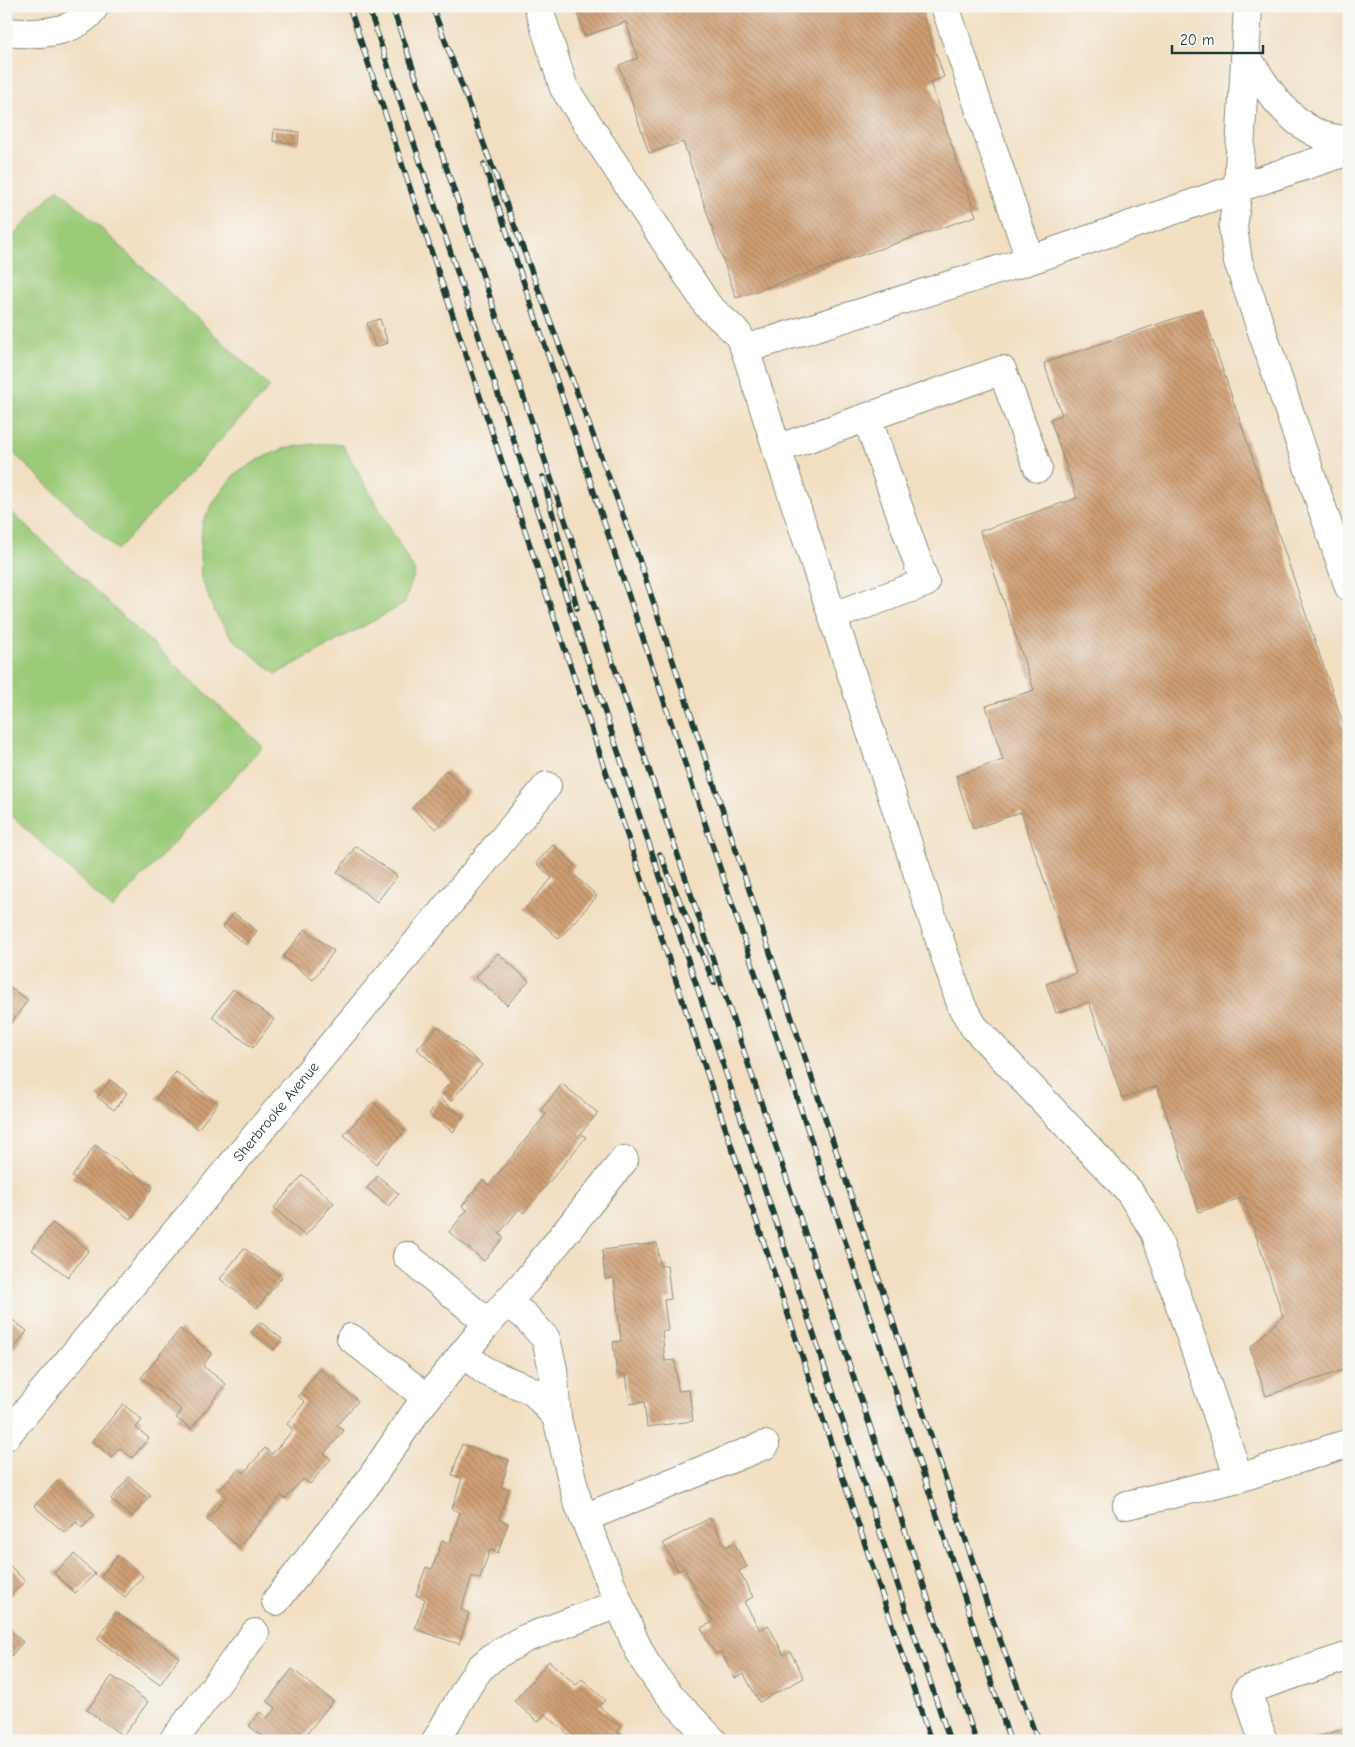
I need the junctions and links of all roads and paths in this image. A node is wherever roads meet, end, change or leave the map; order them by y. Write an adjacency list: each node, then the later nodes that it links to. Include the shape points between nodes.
1 (538, 6): 11 (street, via 564,88 708,306 738,334)
2 (945, 6): 10 (street)
3 (1248, 6): 6 (street)
4 (89, 13): 5 (street, via 55,32)
5 (6, 32)
6 (1245, 54): 7 (street, via 1272,97 1293,119 1320,135); 9 (street)
7 (1349, 141)
8 (1349, 151): 9 (street)
9 (1238, 188): 10 (street); 15 (street, via 1234,228 1238,261)
10 (1030, 260): 11 (street)
11 (745, 349): 13 (street)
12 (867, 418): 13 (street); 14 (street, via 1002,370); 16 (street, via 925,583)
13 (777, 449): 16 (street)
14 (1038, 468)
15 (1349, 587)
16 (833, 616): 29 (street, via 962,1007 974,1027 1129,1191 1155,1232)
17 (547, 786): 26 (street, Sherbrooke Avenue)
18 (624, 1160): 20 (street)
19 (407, 1256): 21 (street)
20 (507, 1302): 21 (street); 25 (street, via 546,1339 553,1369)
21 (488, 1323): 23 (street)
22 (351, 1338): 24 (street)
23 (463, 1353): 24 (street); 25 (street, via 485,1371 531,1391)
24 (427, 1398): 32 (street, via 367,1484)
25 (557, 1418): 31 (street)
26 (6, 1436)
27 (1349, 1443): 29 (street)
28 (765, 1445): 31 (street)
29 (1239, 1478): 30 (street)
30 (1128, 1505)
31 (584, 1518): 33 (street)
32 (276, 1601)
33 (618, 1604): 37 (street, via 524,1639 494,1656 470,1682); 38 (street, via 645,1662 674,1700)
34 (256, 1633): 36 (street)
35 (1349, 1656): 39 (street, via 1247,1690)
36 (173, 1741)
37 (436, 1741)
38 (713, 1741)
39 (1263, 1741)

